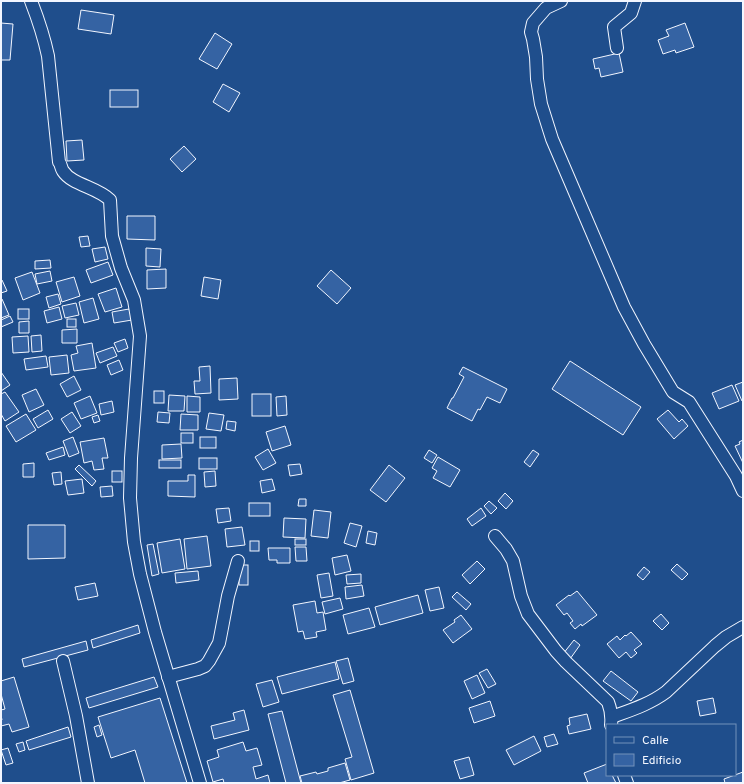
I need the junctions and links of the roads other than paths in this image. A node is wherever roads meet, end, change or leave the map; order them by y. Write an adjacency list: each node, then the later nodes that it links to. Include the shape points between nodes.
1 (31, 1): 10 (street, via 48,56 59,162 63,171 72,179 110,200 114,247 134,300 140,336 130,498 140,574)
2 (561, 1): 5 (street, via 546,8 533,23 531,32 541,104 552,139 624,307 644,344 674,392 689,402)
3 (635, 1): 4 (street, via 631,13 614,27)
4 (618, 48)
5 (743, 491)
6 (495, 536): 11 (street, via 513,561 528,614 556,651 608,702)
7 (238, 561): 10 (street, via 221,634 209,661 198,669)
8 (743, 628): 11 (street, via 715,646 657,699)
9 (63, 661): 12 (street)
10 (168, 677): 13 (street)
11 (611, 721)
12 (88, 783)
13 (200, 783)

